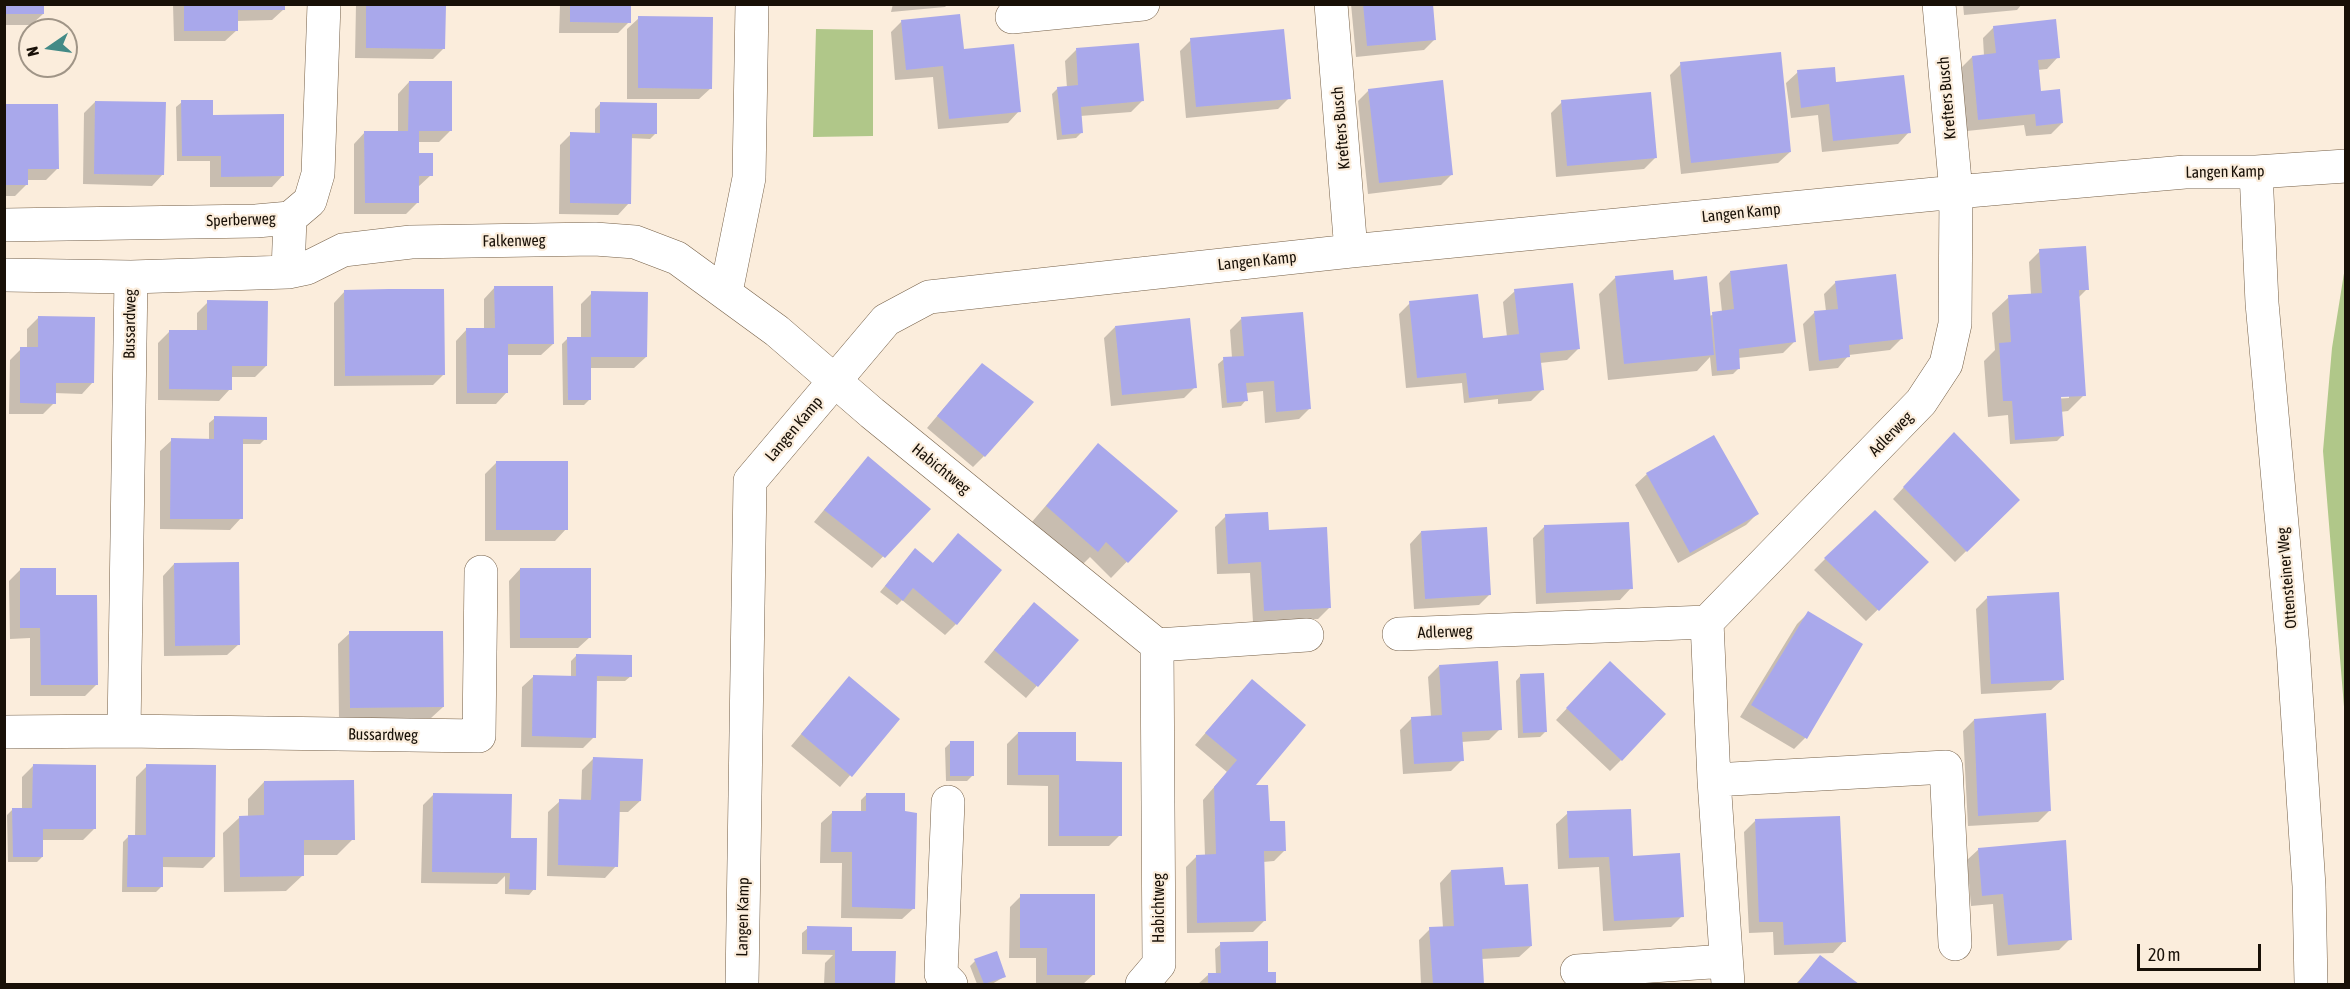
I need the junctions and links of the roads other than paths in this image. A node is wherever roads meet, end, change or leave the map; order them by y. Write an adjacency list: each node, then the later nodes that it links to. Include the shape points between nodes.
1 (324, 4): 10 (street, Sperberweg, via 318,174 310,201)
2 (752, 4): 16 (street, via 748,178)
3 (1143, 4): 6 (street)
4 (1330, 4): 12 (street, Krefters Busch)
5 (1939, 4): 9 (street, Krefters Busch)
6 (1012, 17)
7 (2346, 166): 8 (street, Langen Kamp)
8 (2256, 172): 9 (street, Langen Kamp, via 2185,172); 33 (street, Ottensteiner Weg, via 2262,303 2293,647 2309,886)
9 (1956, 192): 12 (street, Langen Kamp); 19 (street, Adlerweg, via 1955,324 1946,364 1921,402)
10 (290, 218): 11 (street, Sperberweg); 13 (street)
11 (4, 225)
12 (1351, 251): 17 (street, Langen Kamp, via 929,297 886,320)
13 (288, 272): 15 (street, Falkenweg); 16 (street, Falkenweg, via 307,268 343,250 372,246 595,239 636,242 677,258)
14 (4, 275): 15 (street, Falkenweg)
15 (131, 277): 23 (street, Bussardweg)
16 (726, 292): 17 (street, Habichtweg)
17 (835, 380): 22 (street, Habichtweg); 30 (street, Langen Kamp, via 750,481)
18 (481, 572): 23 (street, Bussardweg, via 479,736)
19 (1707, 622): 20 (street, Adlerweg); 25 (street)
20 (1399, 634)
21 (1307, 635): 22 (street)
22 (1157, 645): 32 (street, Habichtweg, via 1159,964)
23 (124, 731): 24 (street, Bussardweg)
24 (4, 732)
25 (1714, 780): 27 (street, via 1946,767); 29 (street)
26 (948, 802): 31 (street, via 941,974)
27 (1955, 944)
28 (1577, 971): 29 (street)
29 (1727, 973)
30 (742, 984)
31 (951, 984)
32 (1142, 984)
33 (2311, 984)

